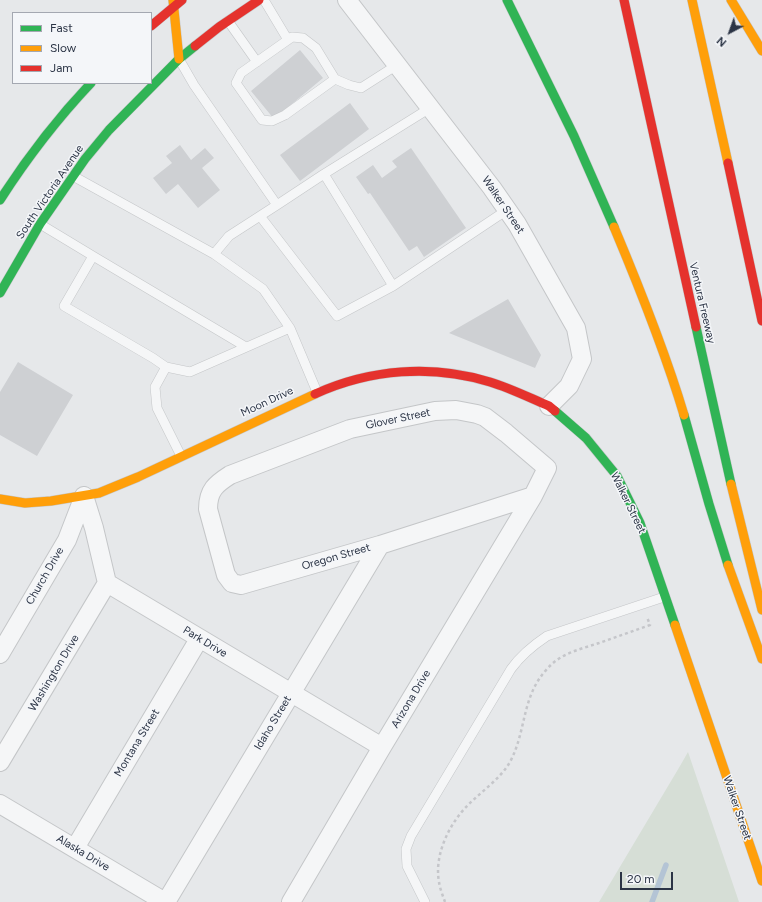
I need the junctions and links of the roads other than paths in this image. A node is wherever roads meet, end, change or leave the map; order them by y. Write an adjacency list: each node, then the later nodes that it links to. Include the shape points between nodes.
1 (182, 0): 9 (main road)
2 (259, 0): 10 (main road, South Victoria Avenue)
3 (264, 0): 12 (lane)
4 (347, 0): 16 (street, Walker Street)
5 (507, 0): 48 (main road, via 573,134 649,315 686,420 716,526)
6 (624, 0): 45 (main road, Ventura Freeway, via 725,458)
7 (692, 0): 31 (main road)
8 (731, 0): 13 (main road)
9 (174, 3): 11 (main road); 14 (main road)
10 (228, 20): 14 (main road, South Victoria Avenue); 15 (lane)
11 (152, 25)
12 (288, 40): 15 (lane); 17 (lane, via 292,37 303,38 316,48)
13 (762, 51)
14 (179, 59): 21 (main road, South Victoria Avenue, via 109,130); 23 (lane, via 194,86)
15 (257, 62): 17 (lane, via 241,73 236,83 262,120 272,121 284,115)
16 (398, 66): 17 (lane, via 361,88); 19 (street, Walker Street)
17 (335, 79)
18 (90, 84): 22 (main road, via 49,129)
19 (430, 108): 20 (lane); 24 (street, Walker Street)
20 (324, 174): 23 (lane); 29 (lane)
21 (72, 176): 26 (main road, South Victoria Avenue); 27 (lane)
22 (0, 200)
23 (277, 205): 25 (lane)
24 (507, 210): 29 (lane); 36 (street, Walker Street, via 576,328 582,359 569,386)
25 (260, 216): 27 (lane, via 229,236); 29 (lane, via 337,316)
26 (40, 224): 28 (lane); 30 (main road, South Victoria Avenue)
27 (214, 254): 32 (lane, via 263,289)
28 (93, 256): 33 (lane); 34 (lane, via 64,306)
29 (393, 286)
30 (0, 293)
31 (762, 321)
32 (290, 328): 33 (lane); 35 (lane)
33 (246, 347): 34 (lane, via 190,372)
34 (166, 367): 37 (lane, via 155,387 157,408)
35 (317, 392): 36 (main road, Moon Drive, via 378,374 426,371 460,374 492,382); 37 (main road, Moon Drive)
36 (549, 406): 44 (main road, Walker Street, via 586,438 618,476 640,523)
37 (182, 456): 39 (main road, Moon Drive, via 138,477)
38 (212, 490): 40 (street, Glover Street, via 230,475 350,429 435,411 456,410 485,417 547,468); 42 (street, Oregon Street, via 208,508 226,575 232,583 241,585)
39 (84, 496): 41 (main road, Moon Drive, via 25,503); 43 (street); 47 (street, Church Drive, via 67,540)
40 (532, 496): 42 (street, Oregon Street); 50 (street, Arizona Drive)
41 (0, 499)
42 (380, 545): 49 (street, Idaho Street)
43 (107, 583): 46 (street, Park Drive); 51 (street, Washington Drive)
44 (664, 597): 54 (main road, Walker Street); 57 (lane, via 547,636 520,657 411,836 406,849 407,866)
45 (762, 610)
46 (199, 639): 49 (street, Park Drive); 53 (street, Montana Street)
47 (0, 654)
48 (762, 659)
49 (291, 692): 50 (street, Park Drive); 55 (street, Idaho Street)
50 (382, 747): 56 (street, Arizona Drive)
51 (0, 762)
52 (0, 804): 53 (street, Alaska Drive)
53 (75, 848): 55 (street, Alaska Drive)
54 (762, 881)
55 (166, 902)
56 (290, 902)
57 (425, 902)

